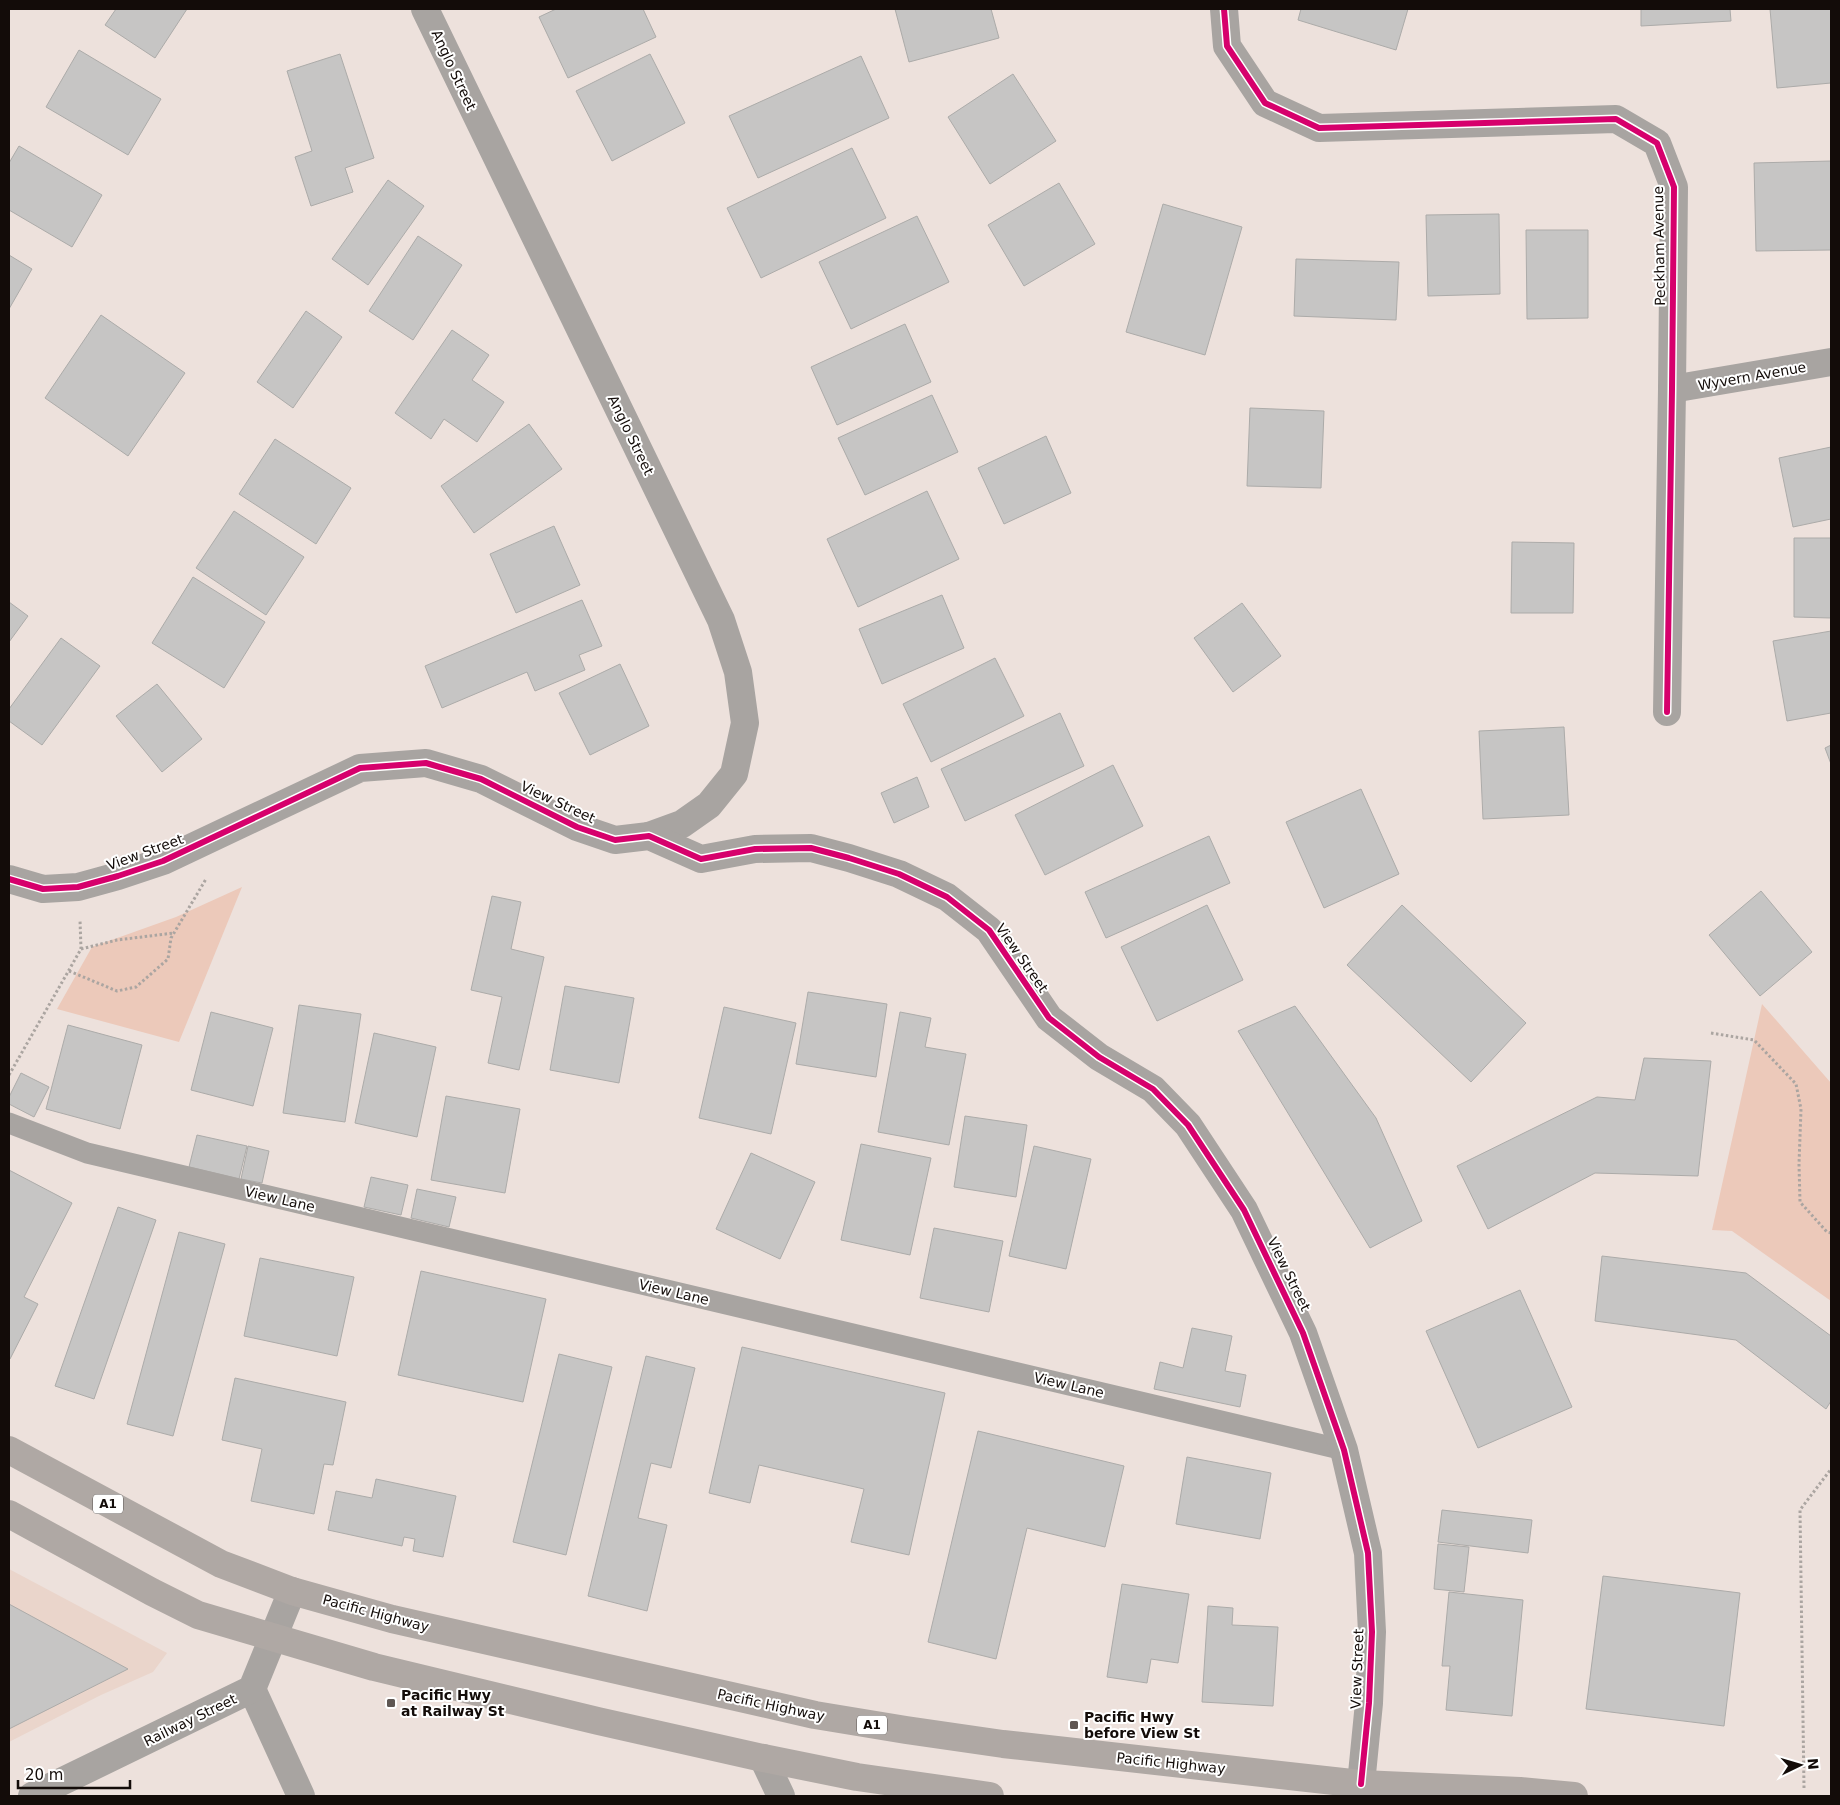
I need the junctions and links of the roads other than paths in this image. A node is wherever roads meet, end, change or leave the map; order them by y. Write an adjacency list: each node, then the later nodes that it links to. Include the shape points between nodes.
1 (425, 9): 6 (street, Anglo Street, via 721,620 738,672 745,723 734,774 708,805 682,824)
2 (1224, 9): 4 (street, Peckham Avenue, via 1227,46 1265,103 1319,128 1616,119 1657,143 1674,187)
3 (1831, 362): 4 (street, Wyvern Avenue)
4 (1672, 389): 5 (street, Peckham Avenue)
5 (1667, 712)
6 (649, 836): 7 (street, View Street, via 607,838 576,827 481,780 426,763 360,768 163,861 118,876 78,886 43,888); 10 (street, View Street, via 701,858 755,849 811,848 849,858 899,874 947,897 989,930 1048,1018 1099,1057 1153,1089 1188,1125 1244,1210 1303,1333)
7 (9, 879)
8 (9, 1122): 10 (lane, View Lane, via 87,1153)
9 (9, 1450): 12 (highway, Pacific Highway / A1, via 221,1564)
10 (1344, 1450): 16 (street, View Street, via 1368,1553 1372,1632)
11 (9, 1514): 13 (highway, via 198,1614)
12 (292, 1591): 13 (street, Railway Street); 16 (highway, Pacific Highway / A1, via 392,1619 815,1715 1021,1746)
13 (274, 1638): 14 (street, Railway Street); 15 (highway, via 374,1667)
14 (252, 1689): 17 (street, Railway Street); 18 (street)
15 (762, 1758): 19 (street); 20 (highway, via 857,1777)
16 (1361, 1784): 21 (highway, Pacific Highway / A1)
17 (32, 1796)
18 (301, 1796)
19 (781, 1796)
20 (990, 1796)
21 (1574, 1796)

